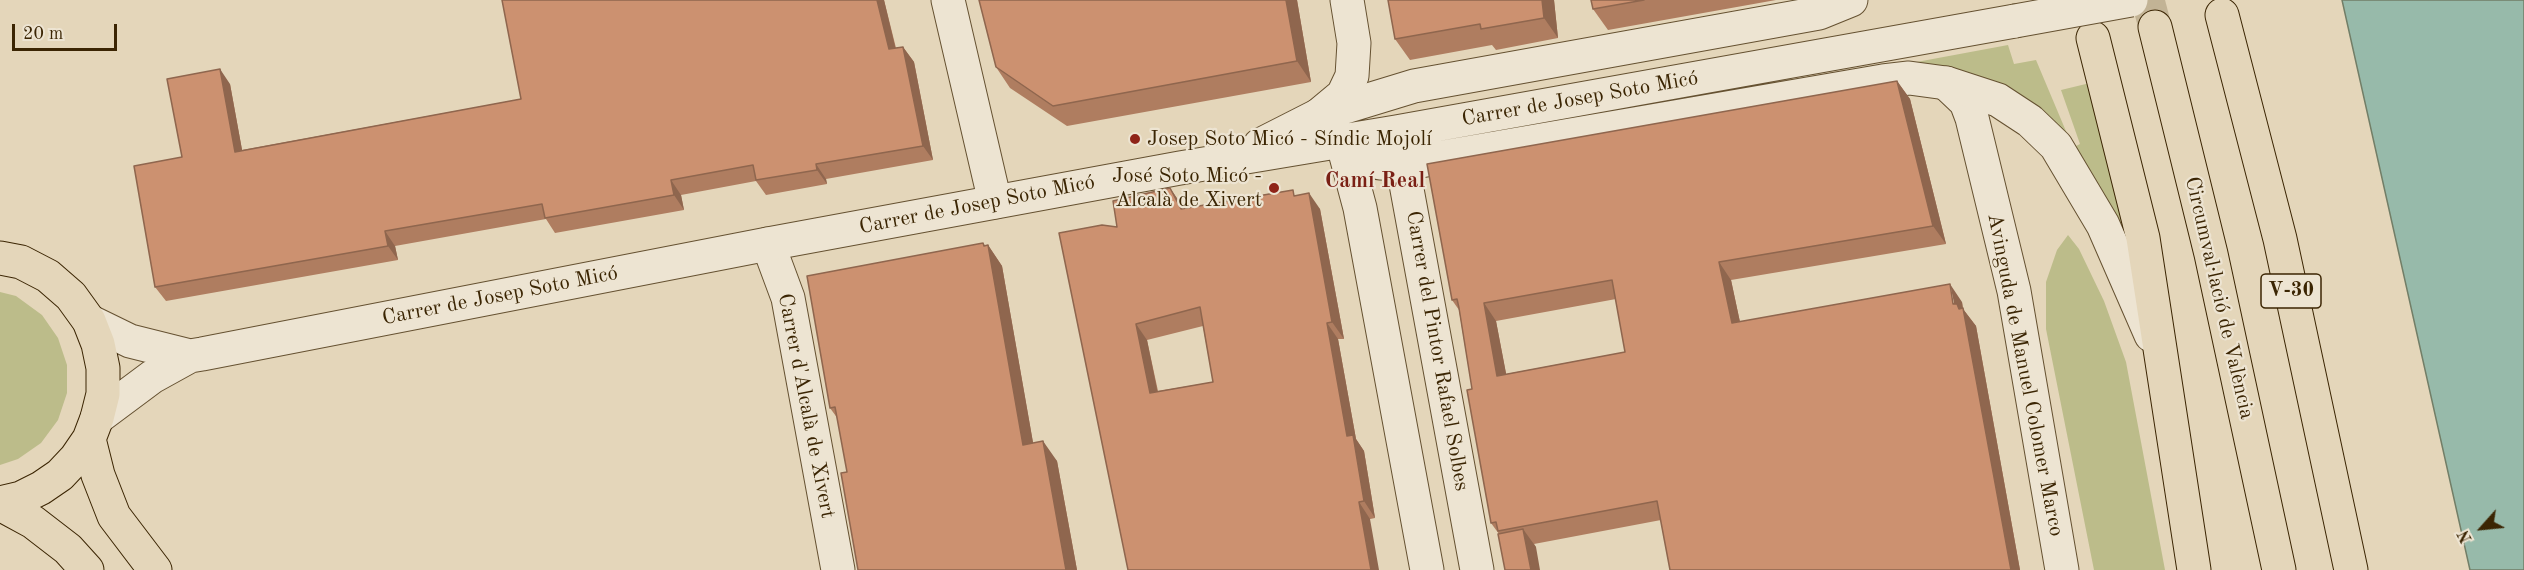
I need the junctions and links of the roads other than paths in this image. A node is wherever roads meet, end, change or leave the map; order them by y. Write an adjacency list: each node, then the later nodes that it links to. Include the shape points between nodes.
1 (948, 0): 14 (street)
2 (1347, 0): 9 (street, via 1354,45 1352,76 1343,95)
3 (1851, 0): 9 (street, via 1819,13 1414,86)
4 (2131, 0): 10 (street, Carrer de Josep Soto Micó, bridge)
5 (2222, 15): 30 (main road, V-30, via 2280,239)
6 (2155, 27): 29 (main road, Circumval·lació de València, via 2211,254)
7 (2093, 38): 19 (main road, via 2143,238)
8 (1946, 83): 13 (street, via 1908,78 1883,81); 19 (street, via 1998,100 2030,121 2056,146 2103,225); 27 (street, Avinguda de Manuel Colomer Marco, via 1966,102 1972,118 2014,291)
9 (1319, 115): 12 (street)
10 (1396, 132): 11 (street, Carrer de Josep Soto Micó); 13 (street, Carrer del Pintor Rafael Solbes)
11 (1342, 141): 12 (street, Carrer de Josep Soto Micó); 13 (street, via 1380,163); 25 (street, via 1360,208)
12 (1234, 158): 14 (street, Carrer de Josep Soto Micó)
13 (1402, 164): 26 (street, Carrer del Pintor Rafael Solbes)
14 (995, 202): 15 (street, Carrer de Josep Soto Micó)
15 (768, 244): 18 (street, Carrer de Josep Soto Micó); 24 (street, Carrer d'Alcalà de Xivert, via 788,298)
16 (0, 258): 17 (main road, via 21,262 48,276 71,296)
17 (88, 321): 18 (street, Carrer de Josep Soto Micó, via 130,341); 20 (main road, via 103,368 103,394)
18 (190, 356): 20 (street, Carrer de Josep Soto Micó, via 152,377)
19 (2162, 362): 28 (main road)
20 (93, 429): 21 (main road, via 76,458 60,475 21,498); 23 (main road, via 98,475 114,516)
21 (0, 504): 22 (main road, via 69,549)
22 (87, 570)
23 (155, 570)
24 (838, 570)
25 (1427, 570)
26 (1477, 570)
27 (2062, 570)
28 (2194, 570)
29 (2279, 570)
30 (2351, 570)

